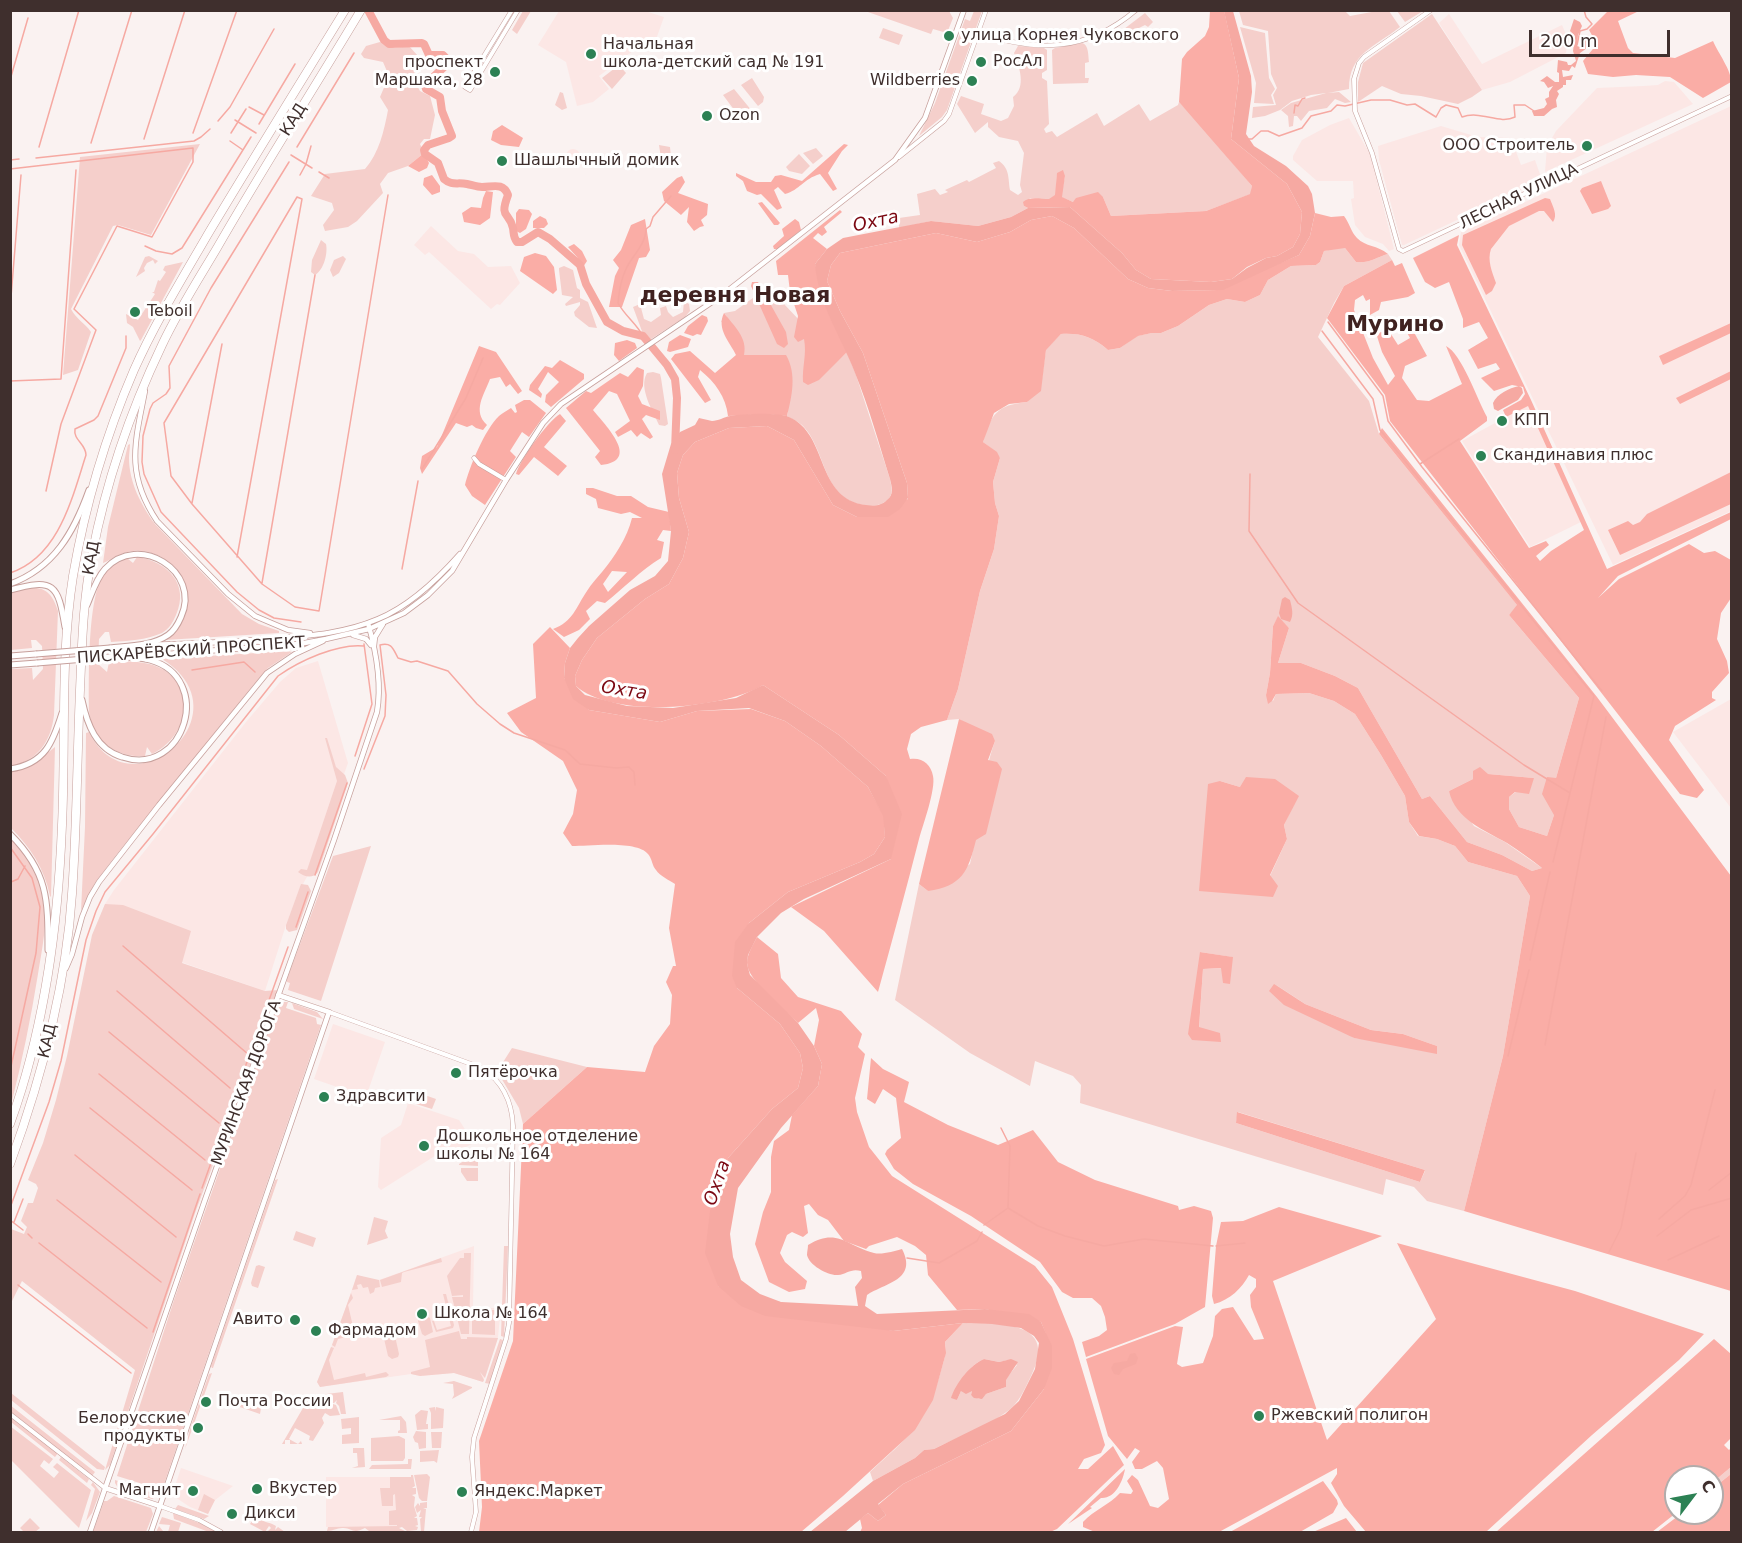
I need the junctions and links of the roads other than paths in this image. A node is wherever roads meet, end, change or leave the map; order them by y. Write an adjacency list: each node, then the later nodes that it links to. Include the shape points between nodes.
1 (361, 10): 12 (highway, КАД, via 181,309)
2 (512, 10): 3 (street, via 465,87 470,90)
3 (519, 10)
4 (964, 10): 11 (street, via 928,110)
5 (986, 10): 9 (street)
6 (1136, 10): 9 (street, via 1086,40 1049,46 1014,44)
7 (1431, 10): 10 (street, ЛЕСНАЯ УЛИЦА, via 1364,57 1354,79 1355,111 1372,153 1399,249 1403,251)
8 (343, 12): 13 (highway, КАД, via 168,302 135,370)
9 (978, 32): 11 (street, via 947,117)
10 (1731, 96)
11 (895, 160): 15 (street, via 721,296 561,404 543,423)
12 (147, 380): 19 (highway, КАД, via 108,486); 24 (street, via 134,461 149,509 241,606 267,622)
13 (109, 439): 17 (main road, via 81,512 62,547 44,566); 23 (highway, КАД, via 81,534)
14 (474, 458): 15 (street)
15 (506, 480): 16 (street)
16 (464, 550): 20 (street, via 412,599); 21 (street, via 452,571 428,595)
17 (10, 584)
18 (10, 590): 23 (main road, via 40,583 54,590 62,605)
19 (82, 615): 27 (main road, via 99,576 111,563 132,555 163,561 180,578 186,600 184,611 170,634); 32 (highway, КАД)
20 (368, 623): 22 (street, МУРИНСКАЯ ДОРОГА); 24 (street, ПИСКАРЁВСКИЙ ПРОСПЕКТ)
21 (383, 624): 22 (street); 28 (street, via 375,637)
22 (369, 629): 25 (street, ПИСКАРЁВСКИЙ ПРОСПЕКТ); 28 (street, МУРИНСКАЯ ДОРОГА)
23 (67, 635): 33 (highway, КАД)
24 (316, 635): 27 (street, ПИСКАРЁВСКИЙ ПРОСПЕКТ)
25 (350, 635): 26 (street, ПИСКАРЁВСКИЙ ПРОСПЕКТ); 28 (street, via 366,639)
26 (326, 639): 30 (street, ПИСКАРЁВСКИЙ ПРОСПЕКТ); 37 (street, via 267,672 146,822 90,897)
27 (140, 645): 29 (main road, ПИСКАРЁВСКИЙ ПРОСПЕКТ, bridge)
28 (374, 650): 38 (street, МУРИНСКАЯ ДОРОГА, via 379,685 377,712)
29 (10, 656)
30 (131, 657): 31 (main road, ПИСКАРЁВСКИЙ ПРОСПЕКТ, bridge); 32 (main road, via 163,666 184,690 185,726 160,754 130,760 103,747 88,723)
31 (10, 665)
32 (80, 689): 37 (highway, КАД, via 72,897)
33 (64, 709): 34 (main road, via 47,750 30,764); 36 (highway, КАД, via 58,896)
34 (10, 769)
35 (10, 834): 36 (main road, via 34,862 45,889)
36 (48, 971): 40 (highway, КАД, via 33,1052)
37 (62, 976): 41 (highway, КАД, via 46,1054)
38 (278, 995): 39 (street); 43 (street, МУРИНСКАЯ ДОРОГА)
39 (329, 1012): 44 (street); 48 (street, via 482,1068 502,1086 511,1106 509,1323 474,1438 476,1512)
40 (10, 1124)
41 (10, 1164)
42 (10, 1414): 43 (street)
43 (105, 1488): 44 (street); 45 (street, МУРИНСКАЯ ДОРОГА)
44 (160, 1506): 46 (street); 47 (street)
45 (90, 1533)
46 (151, 1533)
47 (221, 1533)
48 (471, 1533)

